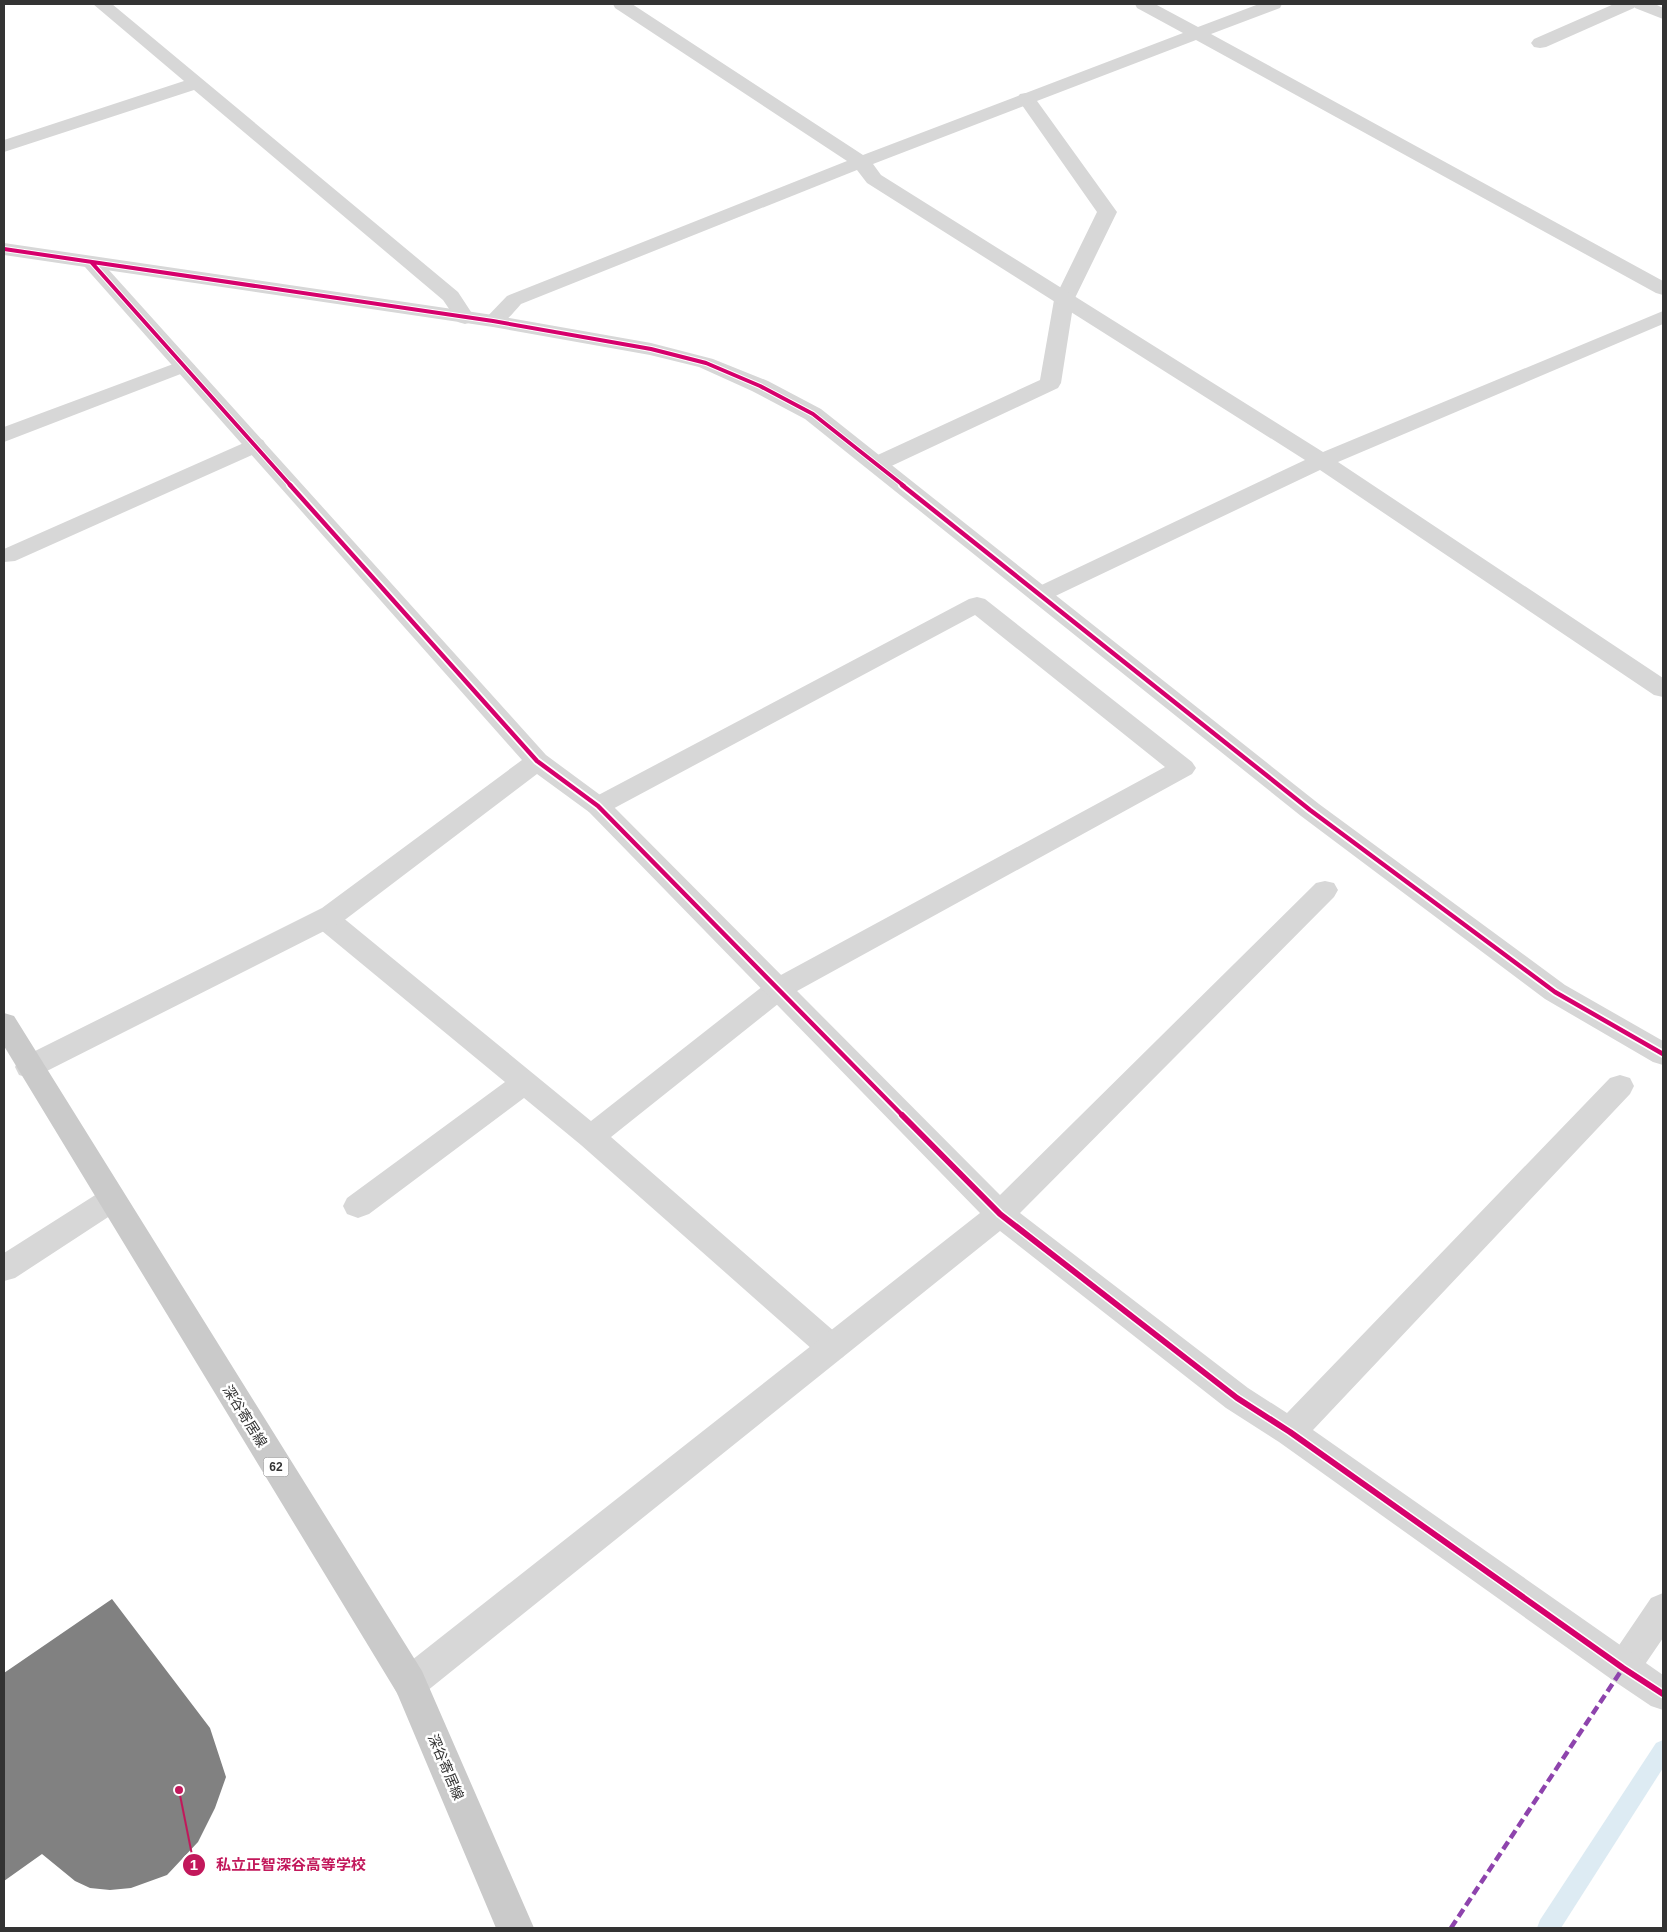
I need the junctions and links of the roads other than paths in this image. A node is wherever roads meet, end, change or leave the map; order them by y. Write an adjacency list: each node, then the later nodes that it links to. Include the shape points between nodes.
1 (102, 4): 10 (street)
2 (621, 4): 13 (street)
3 (1143, 4): 8 (street)
4 (1274, 4): 8 (street)
5 (1628, 4): 9 (street)
6 (1641, 4): 7 (street)
7 (1663, 14)
8 (1197, 33): 11 (street); 16 (street)
9 (1540, 43)
10 (197, 83): 12 (street); 19 (street, via 451,296)
11 (1026, 98): 13 (street); 17 (street, via 1107,212)
12 (4, 146)
13 (862, 162): 17 (street, via 874,178); 20 (street, via 514,300)
14 (4, 249): 15 (street)
15 (92, 263): 19 (street); 21 (street)
16 (1663, 289)
17 (1064, 300): 24 (street); 25 (street, via 1050,382)
18 (1663, 317): 24 (street)
19 (465, 318): 20 (street)
20 (493, 321): 25 (street, via 651,349 706,363 813,414)
21 (184, 366): 22 (street); 23 (street)
22 (4, 435)
23 (255, 445): 26 (street); 29 (street)
24 (1321, 461): 27 (street); 28 (street)
25 (877, 464): 27 (street)
26 (7, 556)
27 (1039, 596): 35 (street, via 1310,810 1555,992)
28 (1663, 689)
29 (537, 761): 30 (street); 32 (street)
30 (598, 806): 33 (street); 33 (street, via 977,604 1183,768)
31 (1325, 890): 42 (street)
32 (326, 919): 36 (street); 37 (street)
33 (778, 989): 39 (street); 42 (street)
34 (4, 1023): 36 (main road, 深谷寄居線 / 62)
35 (1663, 1054)
36 (30, 1067): 40 (main road, 深谷寄居線 / 62)
37 (526, 1082): 39 (street); 41 (street)
38 (1620, 1086): 45 (street)
39 (591, 1137): 44 (street)
40 (112, 1200): 43 (street); 48 (main road, 深谷寄居線 / 62)
41 (358, 1206)
42 (1000, 1214): 44 (street); 45 (street, via 1237,1398)
43 (4, 1269)
44 (832, 1348): 48 (street)
45 (1290, 1432): 47 (street)
46 (1663, 1609): 47 (street)
47 (1623, 1668): 49 (street)
48 (410, 1683): 50 (main road, 深谷寄居線 / 62)
49 (1663, 1694)
50 (515, 1928)

